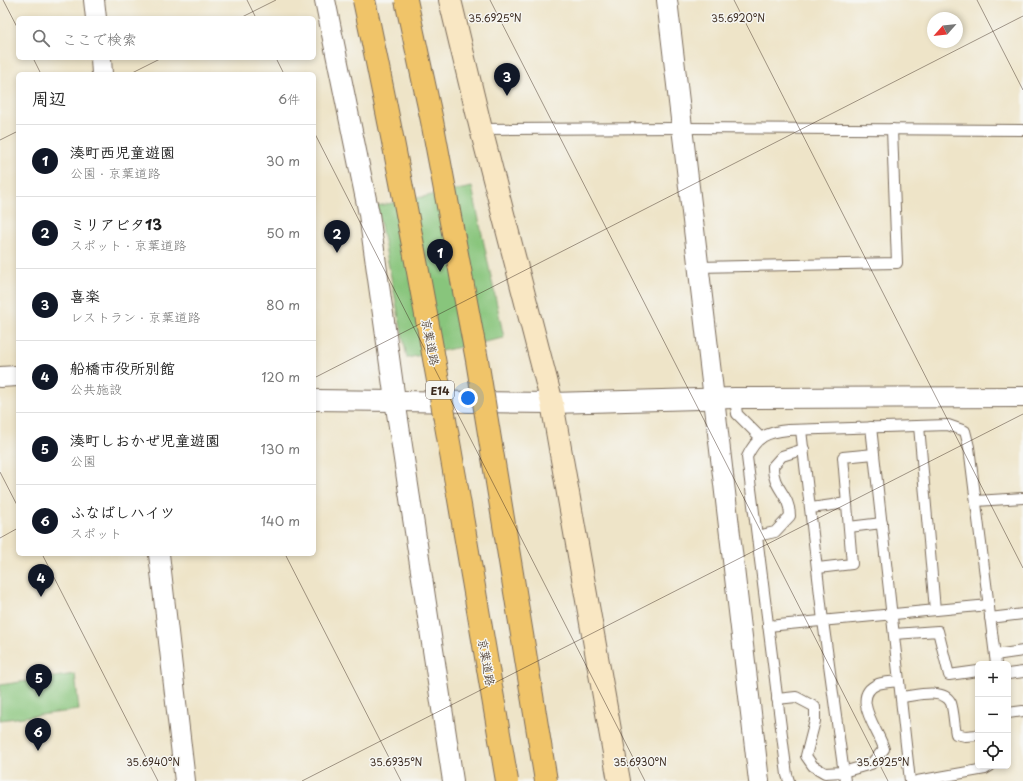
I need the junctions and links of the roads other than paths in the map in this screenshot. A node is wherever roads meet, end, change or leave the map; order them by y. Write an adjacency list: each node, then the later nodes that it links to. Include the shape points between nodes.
1 (94, 0): 7 (street)
2 (325, 0): 21 (street, via 370,214)
3 (364, 0): 61 (highway, 京葉道路 / E14, bridge, via 448,431)
4 (406, 0): 62 (highway, bridge, via 432,121 476,360)
5 (450, 0): 11 (street)
6 (667, 0): 10 (street)
7 (96, 16)
8 (101, 60): 9 (street)
9 (102, 72)
10 (682, 128): 11 (lane); 12 (lane); 14 (street)
11 (481, 129): 22 (street)
12 (892, 129): 13 (lane); 14 (lane, via 897,263)
13 (1023, 130)
14 (698, 267): 18 (street)
15 (0, 376): 16 (street)
16 (16, 376)
17 (1023, 397): 19 (street)
18 (714, 398): 19 (street); 22 (street); 64 (street)
19 (736, 398): 26 (lane, via 737,414)
20 (316, 400): 21 (street)
21 (395, 400): 22 (street); 60 (street)
22 (552, 403): 63 (street)
23 (919, 426): 24 (lane); 30 (lane, via 948,425 965,432); 39 (lane)
24 (871, 427): 25 (lane); 28 (lane)
25 (801, 430): 26 (lane, via 773,432); 27 (lane)
26 (761, 438): 35 (lane, via 752,446 747,457)
27 (804, 449): 32 (lane); 35 (lane, via 782,456 773,466 777,488 788,501 790,516 775,532)
28 (874, 454): 31 (lane, via 842,457); 33 (lane)
29 (1023, 498): 30 (lane)
30 (976, 501): 38 (lane)
31 (847, 503): 32 (lane); 34 (lane)
32 (810, 508): 37 (lane)
33 (882, 523): 34 (lane); 40 (lane)
34 (848, 527): 37 (lane, via 852,564)
35 (757, 536): 44 (lane)
36 (159, 556): 59 (street)
37 (818, 568): 43 (lane)
38 (989, 605): 39 (lane); 42 (lane)
39 (935, 610): 40 (lane)
40 (892, 614): 43 (lane); 45 (lane)
41 (1023, 614): 42 (lane)
42 (990, 618): 47 (lane)
43 (823, 621): 44 (lane); 58 (lane)
44 (768, 626): 53 (lane)
45 (894, 634): 48 (lane, via 938,631 949,675); 51 (lane)
46 (1023, 651): 47 (lane)
47 (995, 660)
48 (975, 671)
49 (1023, 672): 50 (lane)
50 (1011, 674)
51 (899, 681): 52 (lane); 58 (lane, via 878,684 868,690 864,701 884,749 871,764)
52 (901, 698): 56 (lane, via 936,694 945,696 951,702 956,734); 66 (lane)
53 (777, 699): 58 (lane, via 796,697 815,707 815,721 806,756 813,766 825,773); 65 (lane)
54 (1023, 711): 55 (lane)
55 (1011, 713)
56 (975, 735)
57 (985, 769): 67 (lane)
58 (844, 776)
59 (186, 781)
60 (453, 781)
61 (508, 781)
62 (546, 781)
63 (619, 781)
64 (760, 781)
65 (789, 781)
66 (910, 781)
67 (917, 781)

